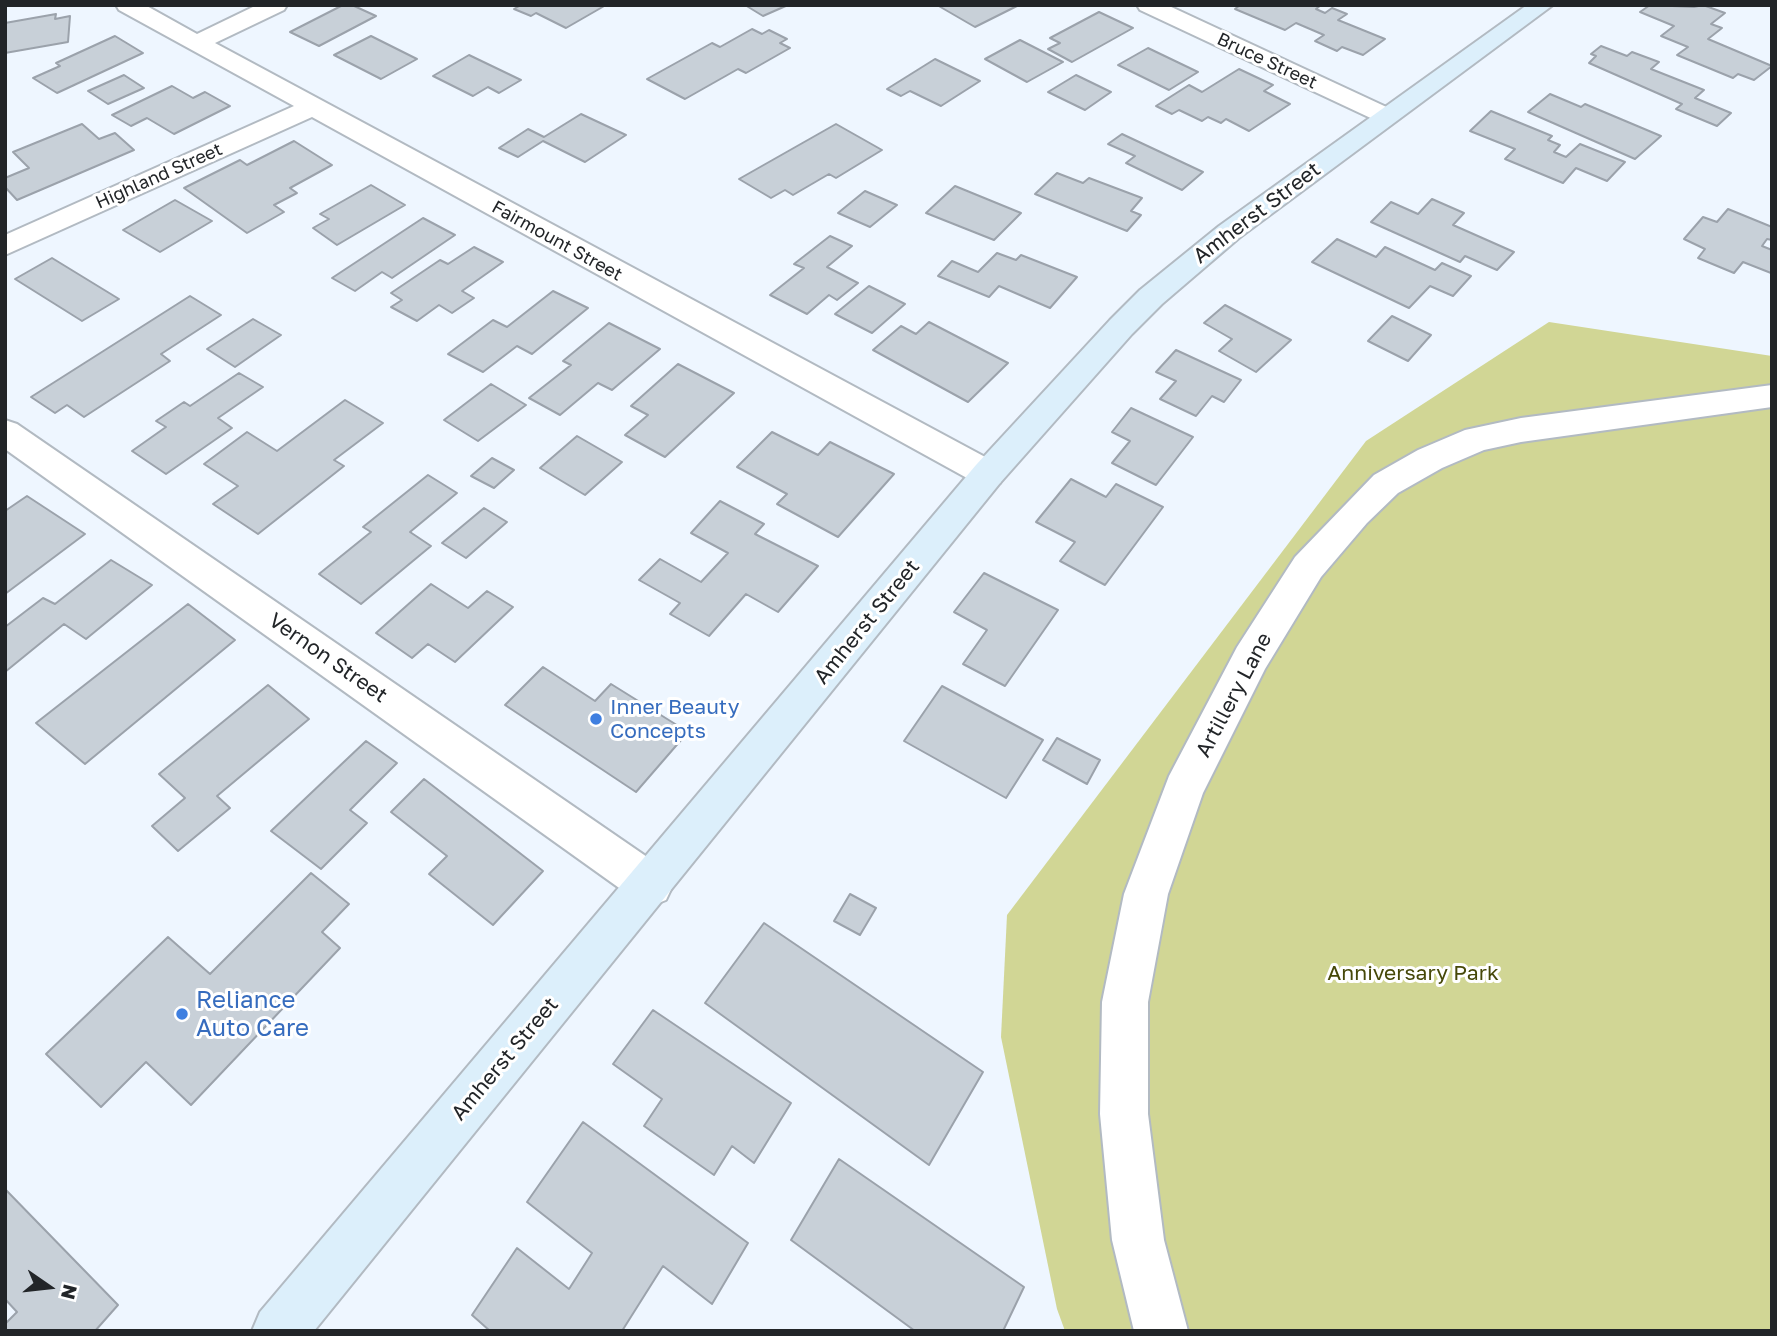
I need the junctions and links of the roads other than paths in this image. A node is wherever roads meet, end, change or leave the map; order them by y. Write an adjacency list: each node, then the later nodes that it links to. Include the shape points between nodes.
1 (127, 5): 5 (street, Fairmount Street)
2 (276, 5): 5 (street)
3 (1148, 5): 7 (street, Bruce Street)
4 (1542, 5): 7 (main road, Amherst Street)
5 (199, 42): 6 (street, Fairmount Street)
6 (313, 107): 8 (street, Highland Street); 11 (street, Fairmount Street)
7 (1386, 116): 11 (main road, Amherst Street, via 1151,297)
8 (5, 246)
9 (1772, 397): 14 (street, Artillery Lane, via 1477,439 1430,458 1387,484 1308,567 1251,658 1184,789 1146,894 1125,1002 1124,1114 1138,1240)
10 (5, 432): 12 (street, Vernon Street)
11 (988, 474): 12 (main road, Amherst Street)
12 (650, 885): 13 (main road, Amherst Street)
13 (279, 1331)
14 (1161, 1331)

